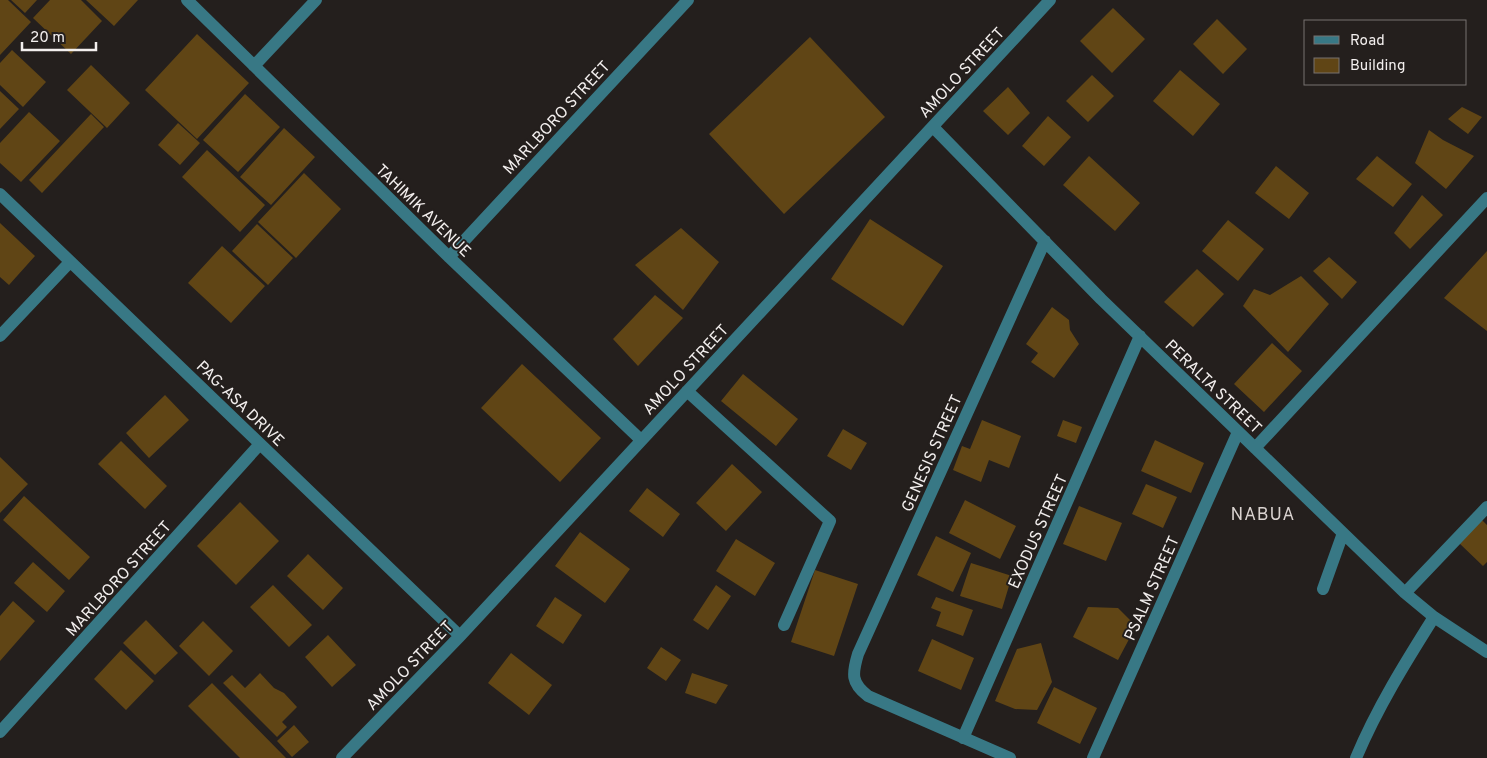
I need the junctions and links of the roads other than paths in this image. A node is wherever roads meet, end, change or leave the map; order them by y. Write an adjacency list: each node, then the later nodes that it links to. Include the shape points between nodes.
1 (187, 0): 5 (street, TAHIMIK AVENUE)
2 (316, 0): 5 (street)
3 (688, 0): 10 (street, MARLBORO STREET)
4 (1050, 0): 6 (street, AMOLO STREET)
5 (254, 66): 10 (street, TAHIMIK AVENUE)
6 (933, 126): 9 (street, PERALTA STREET); 14 (street, AMOLO STREET)
7 (0, 194): 11 (street, PAG-ASA DRIVE)
8 (1486, 201): 18 (street)
9 (1045, 241): 13 (street, PERALTA STREET); 28 (street, GENESIS STREET, via 853,670 859,689 868,696)
10 (449, 257): 16 (street, TAHIMIK AVENUE)
11 (70, 262): 12 (street); 17 (street, PAG-ASA DRIVE)
12 (0, 336)
13 (1140, 336): 15 (street, PERALTA STREET); 28 (street, EXODUS STREET)
14 (687, 391): 16 (street, AMOLO STREET); 24 (street, via 830,521)
15 (1238, 432): 18 (street, PERALTA STREET); 31 (street, PSALM STREET)
16 (641, 440): 25 (street, AMOLO STREET)
17 (260, 444): 25 (street, PAG-ASA DRIVE); 27 (street, MARLBORO STREET)
18 (1255, 448): 20 (street, PERALTA STREET)
19 (1487, 507): 22 (street)
20 (1343, 532): 21 (street); 22 (street, PERALTA STREET)
21 (1323, 590)
22 (1405, 593): 23 (street, PERALTA STREET)
23 (1434, 617): 26 (street, PERALTA STREET); 32 (street, via 1393,683)
24 (784, 625)
25 (460, 636): 29 (street, AMOLO STREET)
26 (1487, 652)
27 (0, 732)
28 (963, 738): 30 (street)
29 (342, 758)
30 (1010, 758)
31 (1093, 758)
32 (1356, 758)

